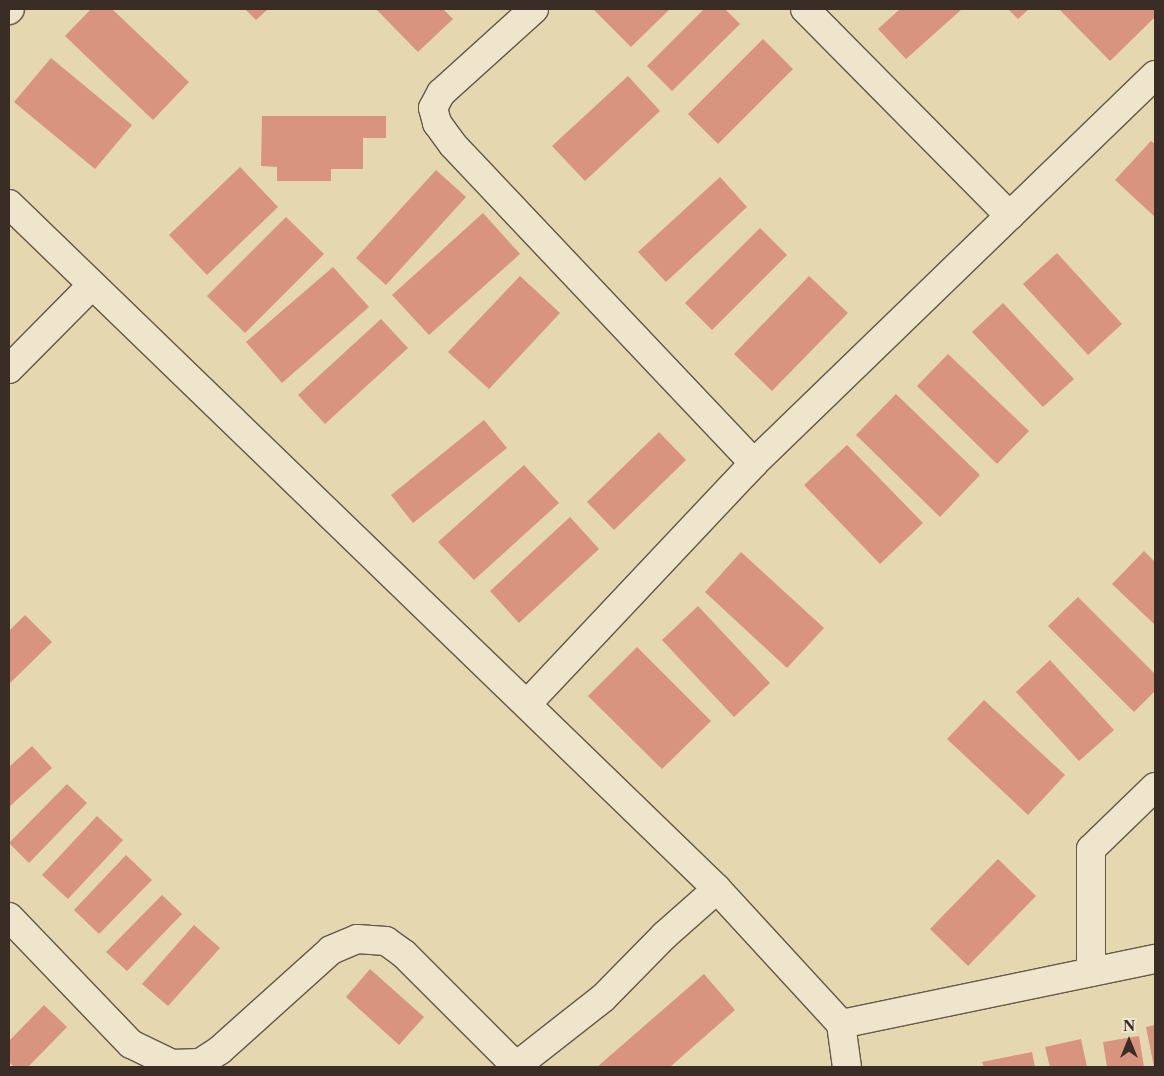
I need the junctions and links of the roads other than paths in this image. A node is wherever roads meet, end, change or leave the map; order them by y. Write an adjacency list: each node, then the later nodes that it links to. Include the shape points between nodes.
1 (534, 9): 8 (street, via 441,93 433,108 437,123 460,152)
2 (805, 9): 5 (street)
3 (1155, 75): 5 (street)
4 (9, 204): 6 (street)
5 (1010, 216): 8 (street)
6 (91, 286): 7 (street); 9 (street)
7 (9, 368)
8 (754, 463): 9 (street)
9 (527, 704): 11 (street)
10 (1155, 787): 14 (street, via 1091,849)
11 (717, 889): 15 (street); 16 (street, via 665,935 603,998)
12 (9, 917): 16 (street, via 131,1044 172,1064 200,1063 220,1050 331,950 357,939 386,941 404,954)
13 (1155, 960): 14 (street)
14 (1091, 972): 15 (street)
15 (841, 1024): 17 (street)
16 (516, 1067)
17 (847, 1067)

